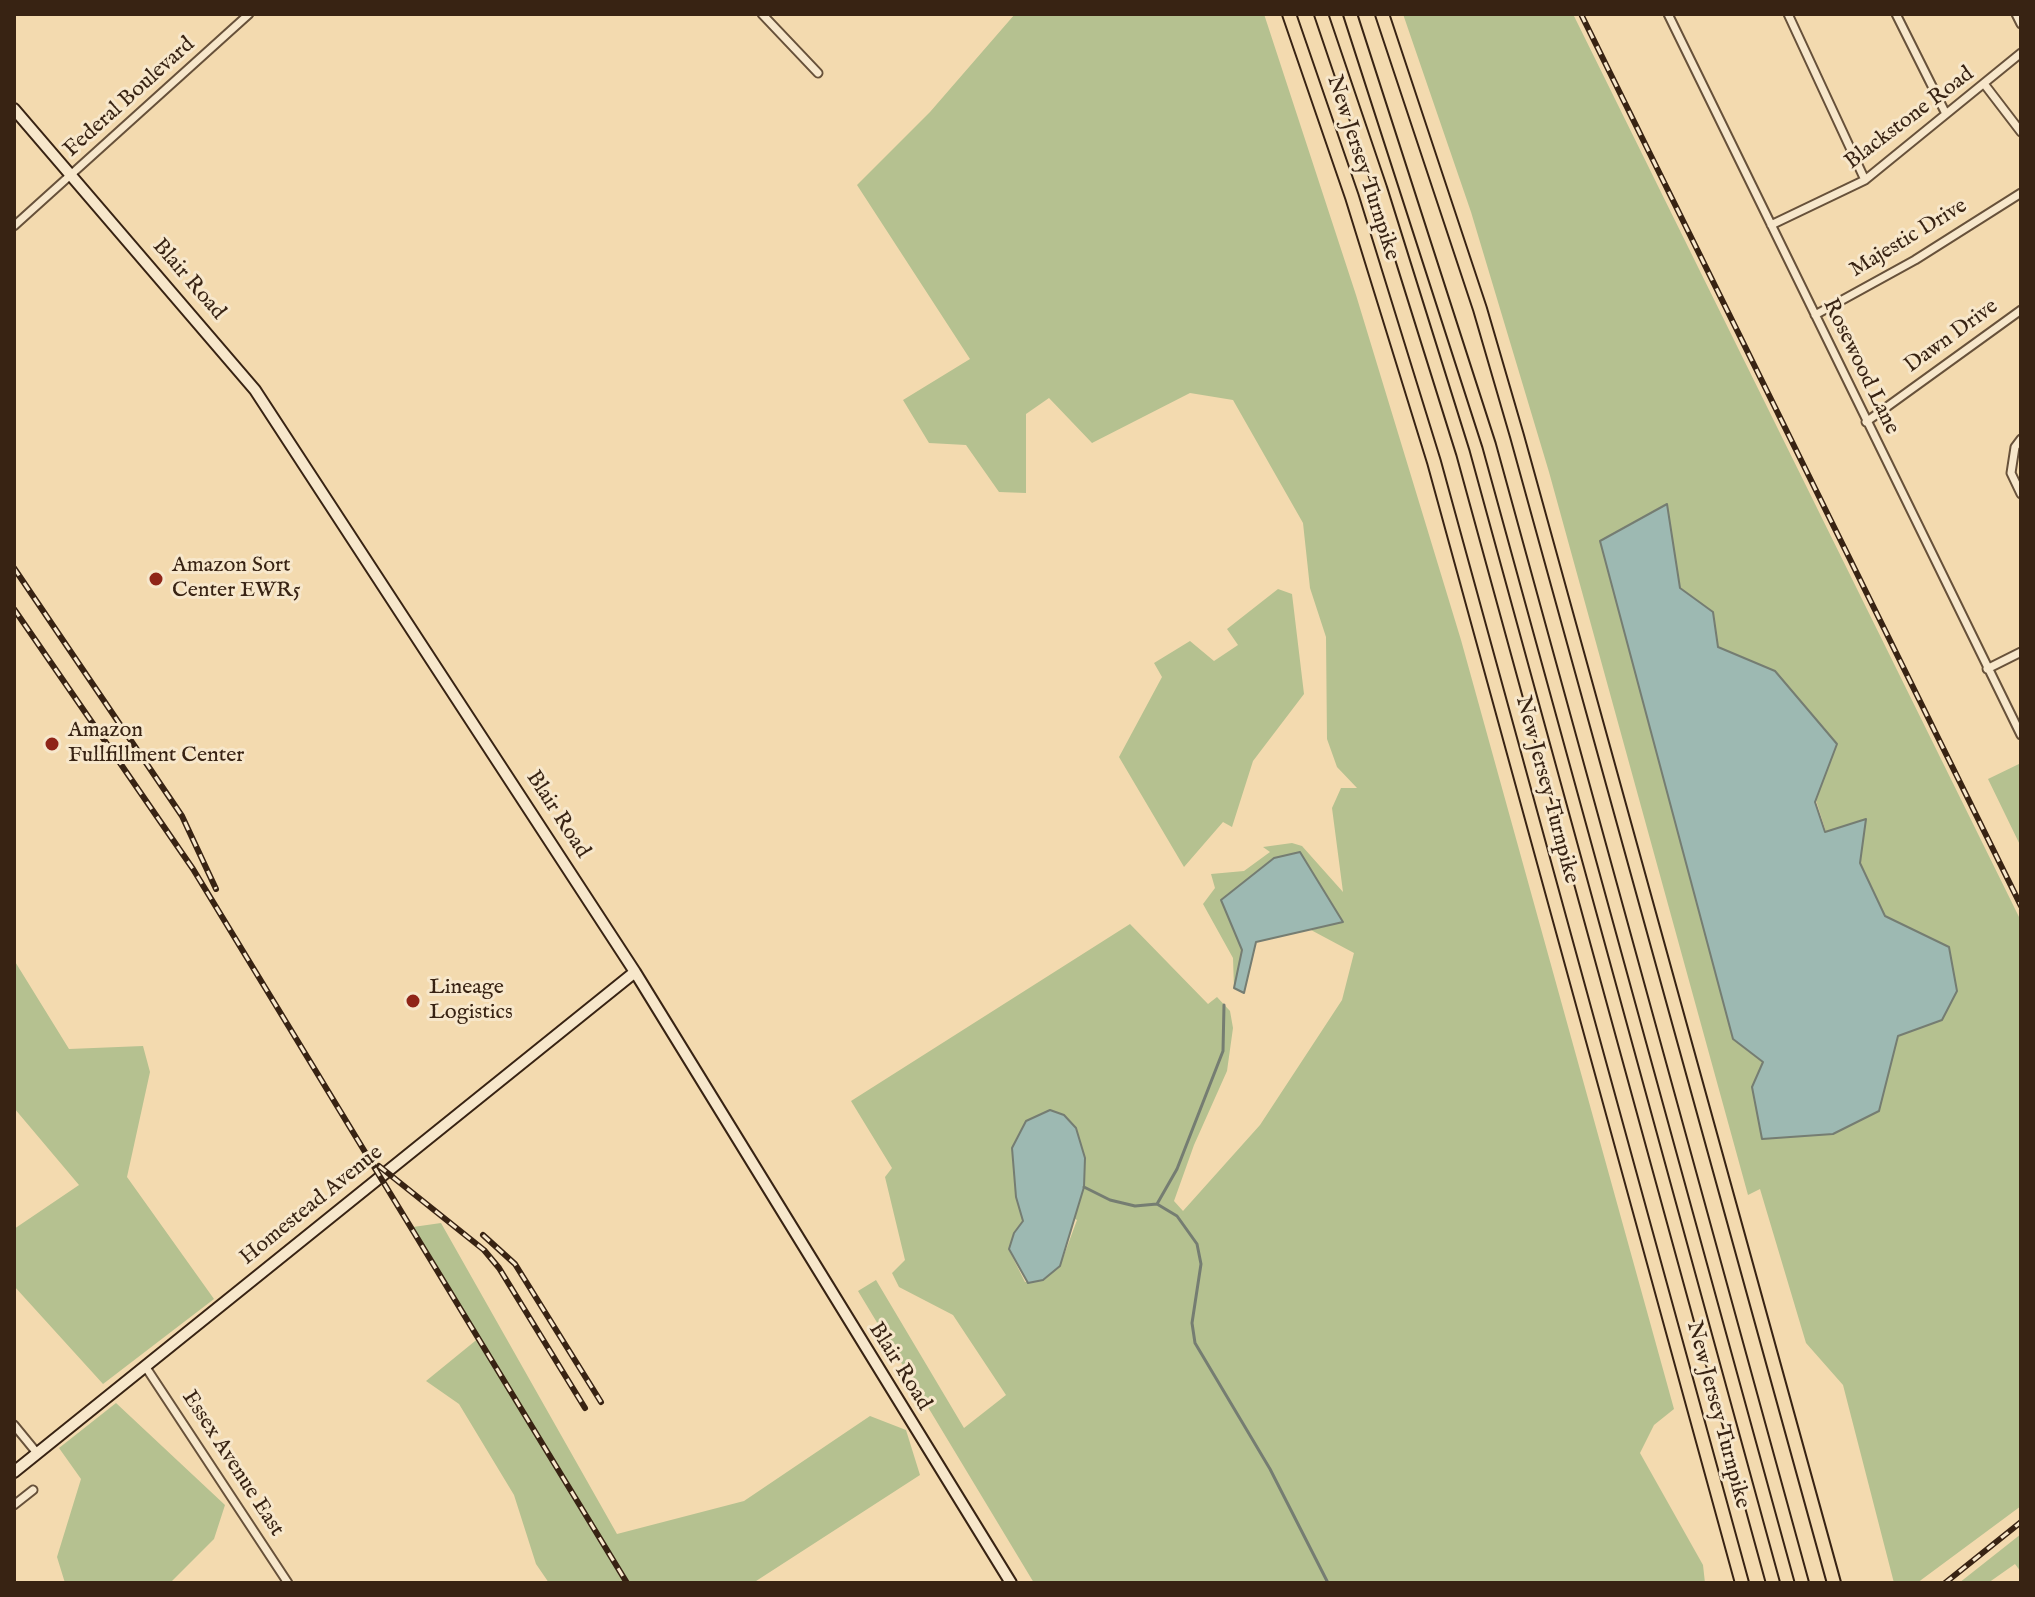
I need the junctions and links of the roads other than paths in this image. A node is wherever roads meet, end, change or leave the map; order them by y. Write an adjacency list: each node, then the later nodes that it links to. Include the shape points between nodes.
1 (249, 14): 18 (street, Federal Boulevard)
2 (762, 14): 13 (street)
3 (1289, 14): 40 (highway, New Jersey Turnpike, via 1434,462)
4 (1321, 14): 41 (highway, New Jersey Turnpike, via 1463,453)
5 (1350, 14): 42 (highway, New Jersey Turnpike, via 1493,460)
6 (1382, 14): 43 (highway, via 1517,436)
7 (1668, 14): 21 (street, Rosewood Lane)
8 (1788, 14): 19 (street)
9 (1896, 14): 16 (street)
10 (2016, 14): 11 (street)
11 (2021, 24)
12 (2021, 53): 14 (street, Blackstone Road)
13 (818, 73)
14 (1985, 85): 16 (street, Blackstone Road); 17 (street)
15 (14, 109): 18 (street, Blair Road)
16 (1945, 112): 19 (street, Blackstone Road)
17 (2021, 132)
18 (70, 176): 22 (street, Federal Boulevard); 31 (street, Blair Road, via 255,390)
19 (1865, 180): 21 (street, Blackstone Road)
20 (2021, 193): 24 (street, Majestic Drive)
21 (1771, 225): 24 (street, Rosewood Lane)
22 (14, 226)
23 (2021, 310): 25 (street, Dawn Drive)
24 (1815, 315): 25 (street, Rosewood Lane)
25 (1866, 422): 29 (street, Rosewood Lane)
26 (2021, 439): 27 (street, via 2011,473)
27 (2021, 494)
28 (2021, 652): 29 (street)
29 (1987, 669): 30 (street, Rosewood Lane)
30 (2021, 735)
31 (635, 972): 32 (street, Homestead Avenue); 39 (street, Blair Road)
32 (145, 1366): 34 (street, Homestead Avenue); 38 (street, Essex Avenue East)
33 (14, 1426): 34 (street)
34 (37, 1453): 35 (street, Homestead Avenue)
35 (14, 1472)
36 (33, 1490): 37 (street)
37 (14, 1505)
38 (288, 1583)
39 (1011, 1583)
40 (1742, 1583)
41 (1773, 1583)
42 (1802, 1583)
43 (1834, 1583)

